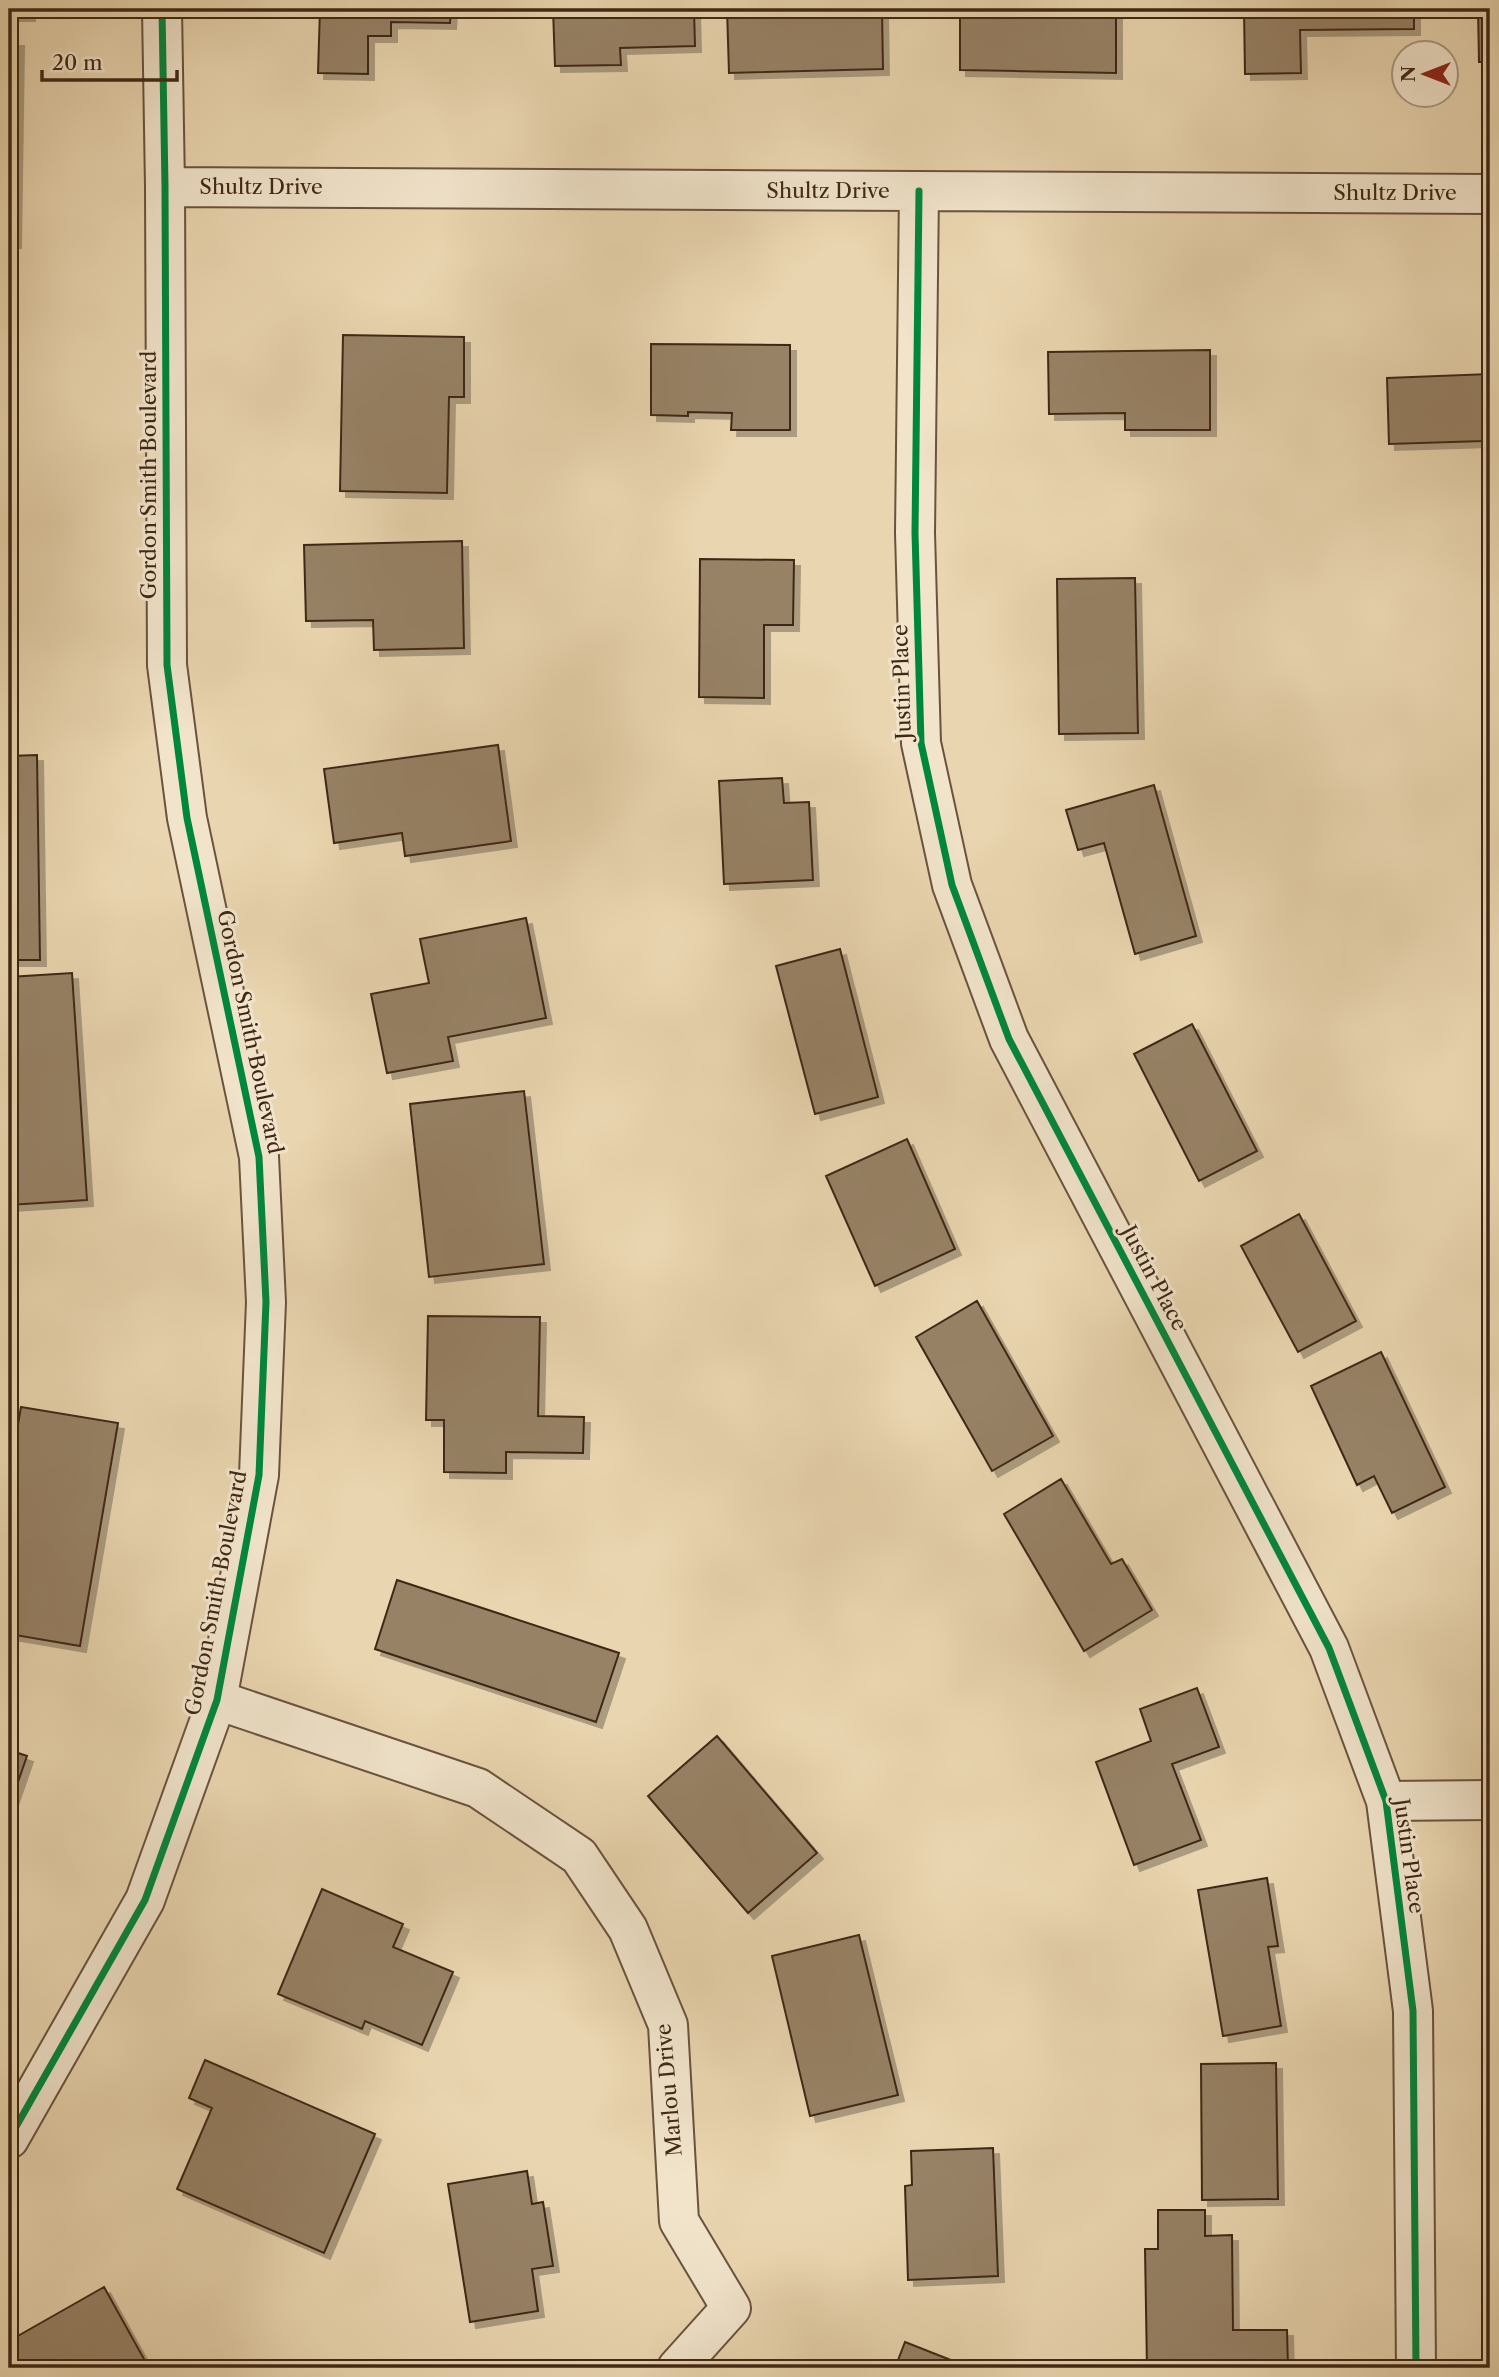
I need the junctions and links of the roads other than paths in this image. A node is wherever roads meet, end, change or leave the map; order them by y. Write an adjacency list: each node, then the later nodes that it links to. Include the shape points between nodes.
1 (162, 9): 2 (street, Gordon Smith Boulevard)
2 (165, 187): 3 (street, Shultz Drive); 5 (street, Gordon Smith Boulevard, via 167,665 187,818 259,1157 266,1302 259,1475)
3 (919, 191): 4 (street, Shultz Drive); 7 (street, Justin Place, via 915,533 921,743 951,885 1009,1039 1329,1648)
4 (1490, 194)
5 (217, 1700): 8 (street, Gordon Smith Boulevard, via 145,1900); 9 (street, Marlou Drive, via 478,1788 579,1856 628,1929 668,2025 678,2221 731,2308)
6 (1490, 1800): 7 (street)
7 (1386, 1801): 10 (street, Justin Place, via 1413,2011)
8 (9, 2140)
9 (677, 2368)
10 (1416, 2368)

